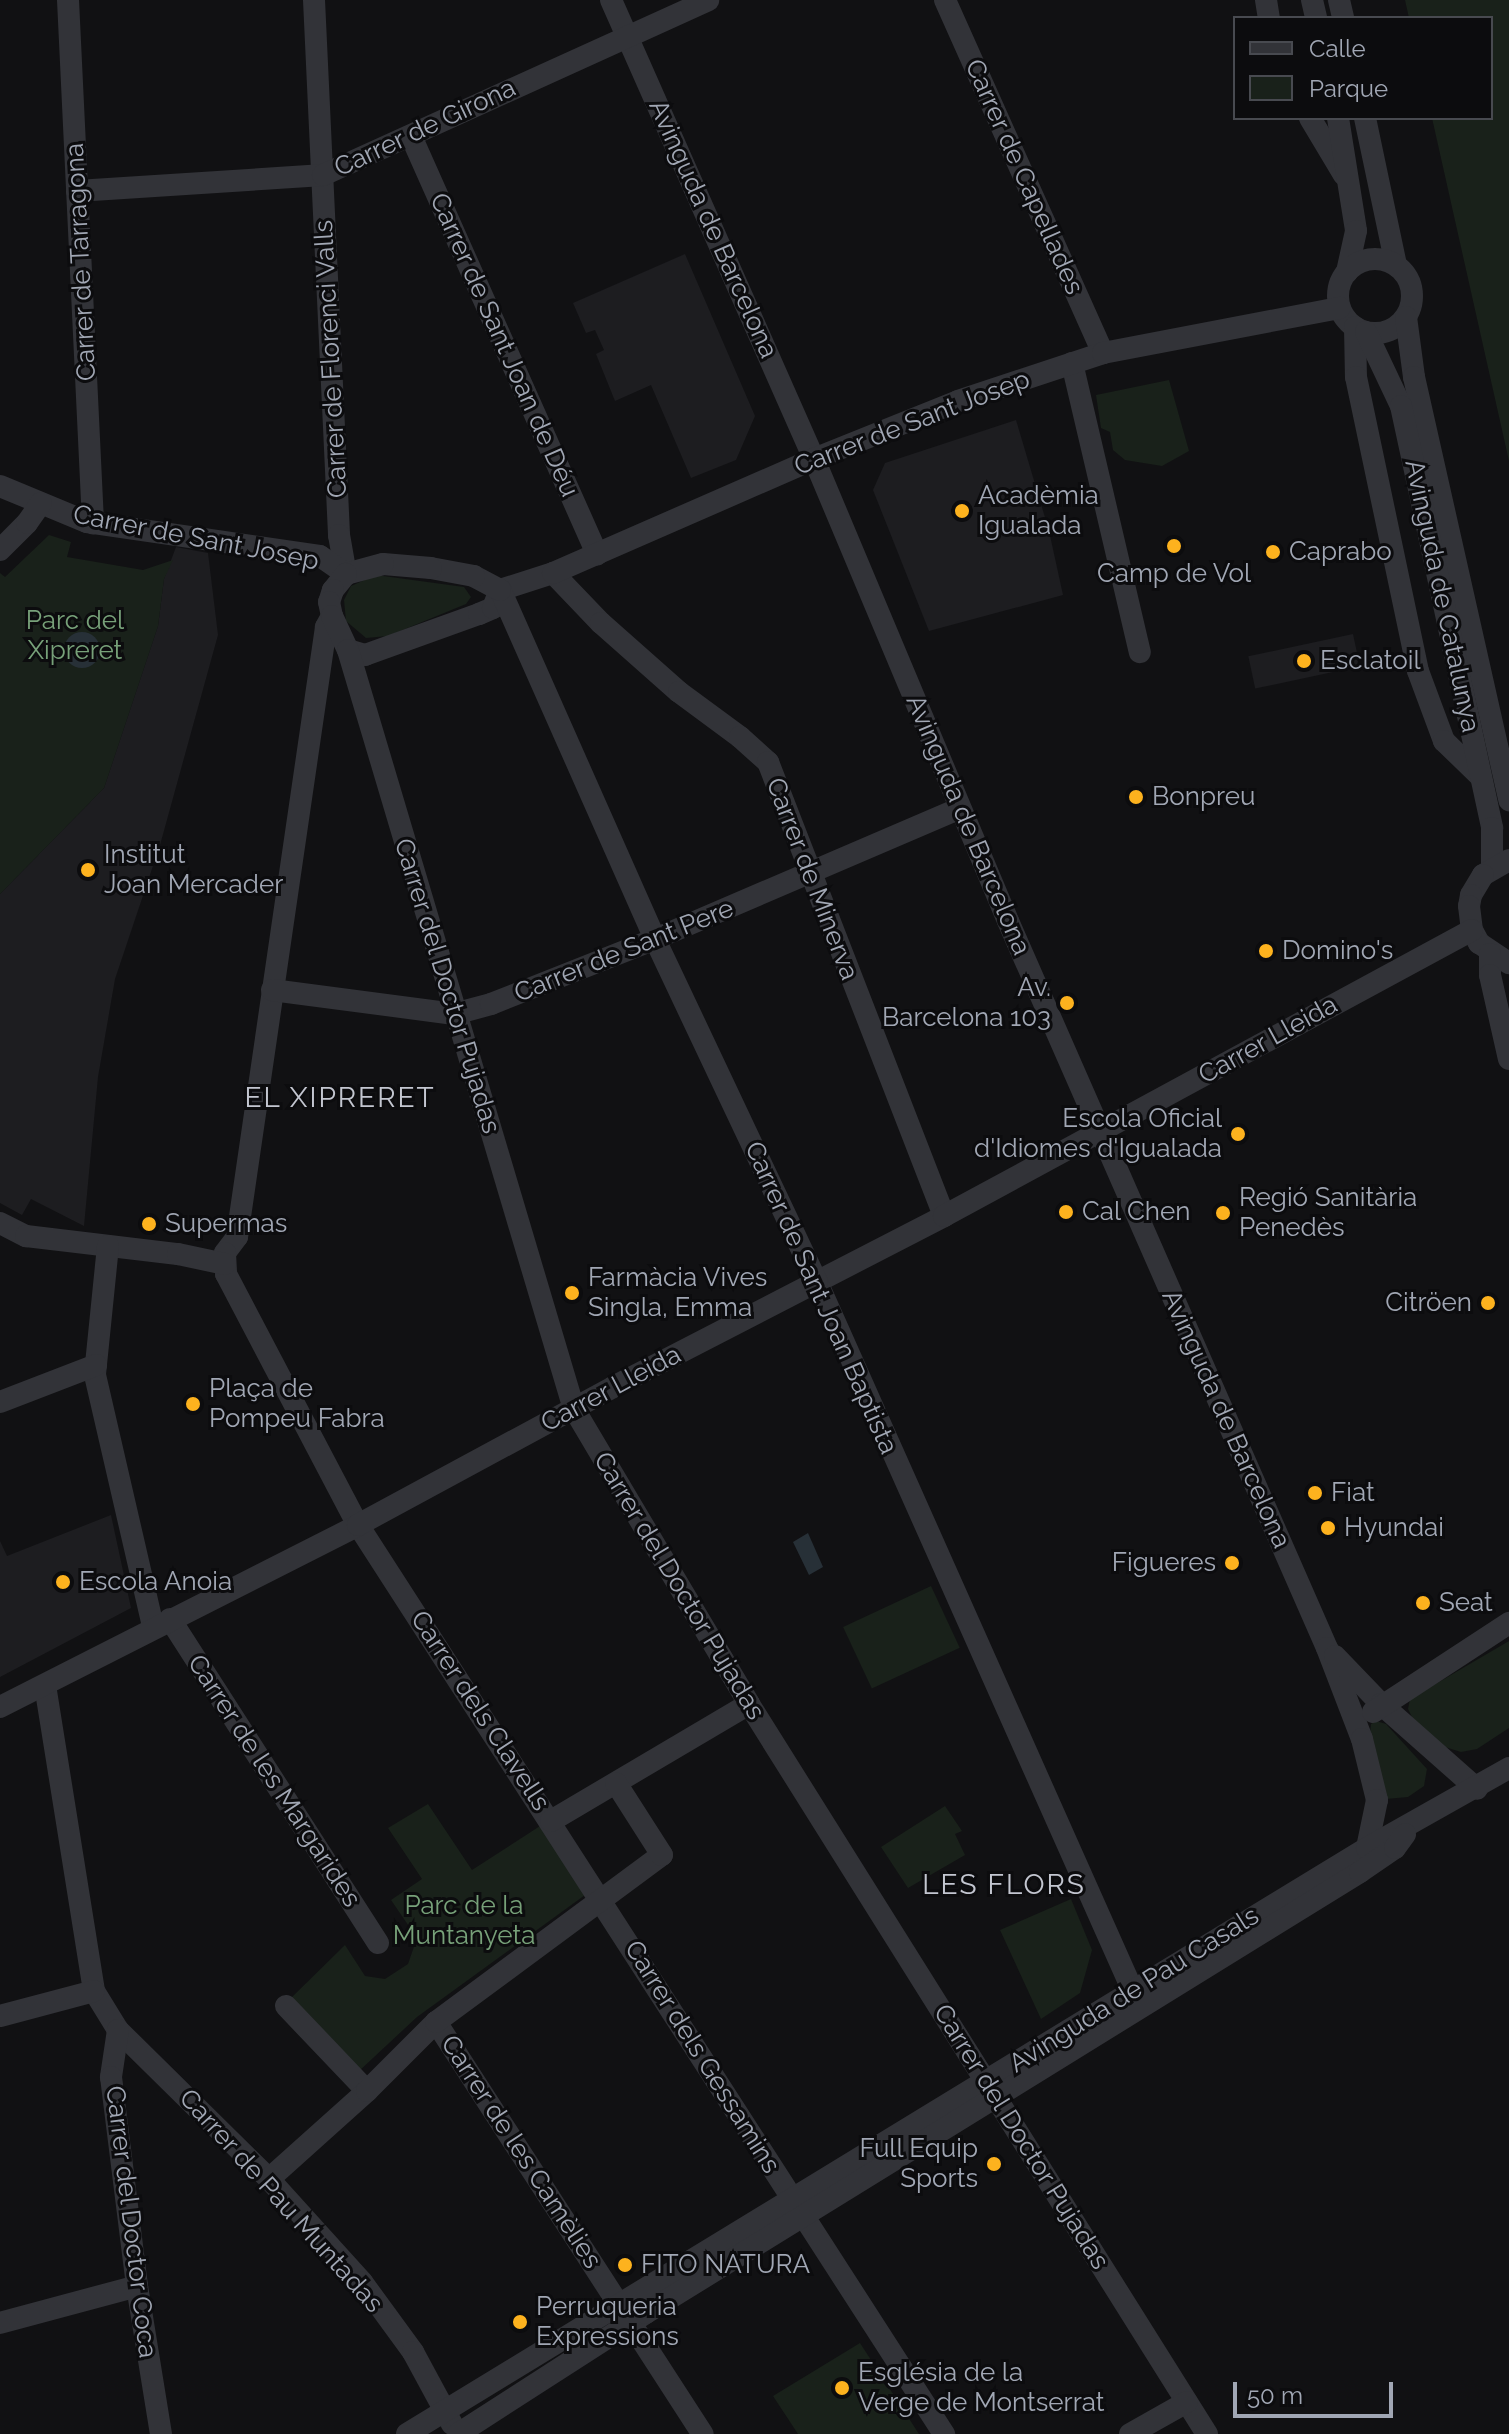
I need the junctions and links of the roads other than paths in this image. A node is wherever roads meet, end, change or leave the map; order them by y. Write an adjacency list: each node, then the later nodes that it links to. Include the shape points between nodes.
1 (68, 0): 13 (street, Carrer de Tarragona)
2 (314, 0): 11 (street, Carrer de Florenci Valls)
3 (611, 0): 6 (street, Avinguda de Barcelona)
4 (708, 0): 6 (street, Carrer de Girona)
5 (945, 0): 19 (street, Carrer de Capellades)
6 (626, 34): 10 (street, Carrer de Girona); 21 (street, Avinguda de Barcelona)
7 (1311, 120): 12 (street)
8 (1338, 120): 12 (street)
9 (1365, 120): 14 (street)
10 (411, 136): 11 (street, Carrer de Girona); 26 (street, Carrer de Sant Joan de Déu)
11 (323, 175): 13 (street, Carrer de Girona); 28 (street, Carrer de Florenci Valls, via 339,535)
12 (1351, 185): 15 (street, via 1356,231)
13 (77, 191): 24 (street, Carrer de Tarragona)
14 (1396, 265): 15 (street, via 1365,260); 17 (street, via 1412,289)
15 (1347, 272): 16 (street, via 1340,282)
16 (1340, 308): 18 (street); 19 (street, Carrer de Sant Josep)
17 (1406, 317): 18 (street, via 1389,331); 34 (street, Avinguda de Catalunya, via 1414,377)
18 (1361, 330): 33 (street, Avinguda de Catalunya, via 1401,406); 33 (street, via 1356,377 1418,671 1444,741)
19 (1103, 353): 20 (street, Carrer de Sant Josep)
20 (1072, 363): 21 (street, Carrer de Sant Josep, via 958,401); 32 (street)
21 (814, 459): 26 (street, Carrer de Sant Josep); 35 (street, Avinguda de Barcelona)
22 (0, 486): 23 (street, Carrer de Sant Josep)
23 (41, 503): 24 (street, Carrer de Sant Josep); 25 (street)
24 (93, 523): 28 (street, Carrer de Sant Josep, via 320,556)
25 (0, 550)
26 (597, 554): 27 (street, Carrer de Sant Josep)
27 (553, 573): 29 (street, Carrer de Sant Josep); 37 (street, Carrer de Minerva, via 646,663 768,762)
28 (346, 574): 29 (street, via 383,564 431,568 474,576); 30 (street, via 329,602)
29 (500, 590): 31 (street, via 493,608 479,614 365,655); 39 (street, Carrer de Sant Joan Baptista)
30 (332, 616): 31 (street, Carrer del Doctor Pujadas); 41 (street, via 326,627)
31 (348, 650): 42 (street, Carrer del Doctor Pujadas)
32 (1140, 652)
33 (1480, 777): 36 (street, Avinguda de Catalunya)
34 (1509, 800)
35 (960, 808): 37 (street, Carrer de Sant Pere); 44 (street, Avinguda de Barcelona)
36 (1501, 863): 38 (street, via 1471,895)
37 (809, 876): 39 (street, Carrer de Sant Pere); 45 (street, Carrer de Minerva)
38 (1472, 930): 40 (street); 44 (street, Carrer Lleida)
39 (655, 939): 42 (street, Carrer de Sant Pere); 49 (street, Carrer de Sant Joan Baptista)
40 (1500, 958): 43 (street, via 1490,975)
41 (272, 990): 42 (street, Carrer de Sant Pere); 48 (street, via 237,1237 225,1253)
42 (454, 1014): 52 (street, Carrer del Doctor Pujadas)
43 (1509, 1059)
44 (1101, 1133): 45 (street, Carrer Lleida); 56 (street, Avinguda de Barcelona)
45 (944, 1216): 49 (street, Carrer Lleida)
46 (0, 1223): 47 (street, via 26,1236)
47 (108, 1246): 48 (street); 50 (street, Carrer de les Margarides)
48 (225, 1264): 53 (street)
49 (817, 1282): 52 (street, Carrer Lleida); 72 (street, Carrer de Sant Joan Baptista)
50 (96, 1365): 51 (street); 54 (street, Carrer de les Margarides)
51 (0, 1402)
52 (574, 1409): 53 (street, Carrer Lleida); 58 (street, Carrer del Doctor Pujadas)
53 (358, 1525): 54 (street, Carrer Lleida); 66 (street, Carrer dels Clavells)
54 (162, 1623): 57 (street, Carrer Lleida); 70 (street, Carrer de les Margarides)
55 (1509, 1623): 59 (street)
56 (1327, 1648): 59 (street); 61 (street, Avinguda de Barcelona)
57 (45, 1685): 60 (street, Carrer Lleida); 71 (street)
58 (749, 1704): 63 (street); 79 (street, Carrer del Doctor Pujadas)
59 (1381, 1704): 61 (street); 64 (street)
60 (0, 1707)
61 (1357, 1726): 65 (street, Avinguda de Barcelona)
62 (1509, 1768): 64 (street, Avinguda de Pau Casals)
63 (616, 1783): 66 (street); 69 (street, via 662,1855)
64 (1477, 1789): 67 (street, Avinguda de Pau Casals)
65 (1377, 1800): 67 (street); 68 (street)
66 (551, 1821): 69 (street, Carrer dels Clavells)
67 (1412, 1825): 68 (street, Avinguda de Pau Casals); 72 (street, Avinguda de Pau Casals, via 1381,1858)
68 (1367, 1848): 72 (street, Avinguda de Pau Casals)
69 (601, 1898): 75 (street); 82 (street, Carrer dels Gessamins)
70 (378, 1943)
71 (94, 1991): 74 (street); 76 (street)
72 (1136, 1999): 79 (street, Avinguda de Pau Casals)
73 (286, 2006): 80 (street)
74 (0, 2016)
75 (436, 2022): 80 (street); 84 (street, Carrer de les Camèlies)
76 (118, 2030): 77 (street, Carrer de Pau Muntadas); 78 (street, Carrer del Doctor Coca)
77 (147, 2055): 78 (street, via 135,2068); 81 (street, Carrer de Pau Muntadas)
78 (111, 2077): 83 (street, Carrer del Doctor Coca)
79 (992, 2090): 82 (street, Avinguda de Pau Casals); 86 (street, Carrer del Doctor Pujadas)
80 (367, 2091): 81 (street)
81 (269, 2179): 87 (street, Carrer de Pau Muntadas, via 362,2282 413,2352)
82 (798, 2208): 84 (street, Avinguda de Pau Casals); 92 (street, Carrer dels Gessamins)
83 (137, 2286): 85 (street); 88 (street, Carrer del Doctor Coca)
84 (627, 2314): 87 (street, Avinguda de Pau Casals); 90 (street, Avinguda de Pau Casals); 91 (street, Carrer de les Camèlies)
85 (0, 2323)
86 (1187, 2402): 93 (street); 94 (street, Carrer del Doctor Pujadas)
87 (446, 2411): 89 (street, Avinguda de Pau Casals); 90 (street, Carrer de Pau Muntadas)
88 (161, 2434)
89 (407, 2434)
90 (458, 2434)
91 (703, 2434)
92 (944, 2434)
93 (1130, 2434)
94 (1207, 2434)

